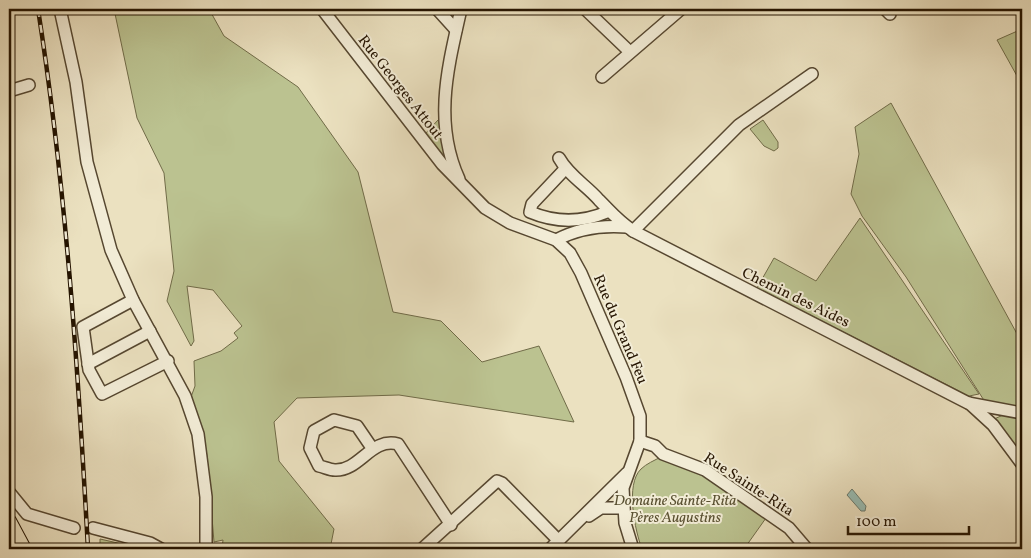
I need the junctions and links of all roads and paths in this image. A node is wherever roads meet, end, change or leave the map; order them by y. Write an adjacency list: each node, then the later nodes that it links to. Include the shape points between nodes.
1 (60, 9): 17 (street, via 93,188 111,250)
2 (322, 9): 13 (street, Rue Georges Attout, via 440,160)
3 (437, 9): 7 (street)
4 (461, 9): 7 (street)
5 (585, 9): 8 (street)
6 (680, 9): 8 (street)
7 (456, 30): 13 (street, via 443,119)
8 (630, 52): 10 (street)
9 (812, 74): 15 (street, via 739,125)
10 (602, 77)
11 (29, 85): 12 (street)
12 (9, 90)
13 (460, 180): 16 (street, Rue du Grand Feu, via 485,208 510,223)
14 (607, 212): 14 (street, via 600,200 562,163 532,204 530,212 546,220 589,219); 15 (street)
15 (630, 229): 16 (street, Chemin des Aides, via 613,226 572,231); 21 (street, Chemin des Aides)
16 (556, 240): 23 (street, Rue du Grand Feu, via 570,253 581,273 626,377 640,416)
17 (133, 300): 18 (street); 20 (street, via 83,327)
18 (150, 331): 19 (street); 20 (street)
19 (168, 361): 20 (street, via 102,394); 31 (street, via 198,434)
20 (88, 364)
21 (968, 402): 22 (street, Chemin des Aides); 25 (street, via 992,424)
22 (1022, 413)
23 (640, 441): 26 (street, Rue du Grand Feu); 43 (street, Rue Sainte-Rita, via 655,446 663,454 705,470 789,528)
24 (372, 448): 24 (street, via 350,465 335,470 319,466 310,448 314,431 334,420 358,426); 32 (street, via 388,441 398,444)
25 (1022, 464)
26 (630, 470): 28 (street, Rue du Grand Feu, via 623,488); 35 (street)
27 (9, 492): 29 (street)
28 (622, 508): 35 (street, via 594,511 576,531); 42 (street, Rue du Grand Feu)
29 (27, 514): 30 (street); 33 (street)
30 (9, 523): 36 (main road)
31 (207, 524): 38 (street); 39 (street)
32 (451, 525): 35 (street, via 497,482); 40 (street)
33 (74, 528)
34 (93, 528): 37 (street)
35 (563, 537): 41 (street)
36 (24, 549)
37 (161, 549)
38 (206, 549)
39 (213, 549)
40 (422, 549)
41 (550, 549)
42 (633, 549)
43 (807, 549)

